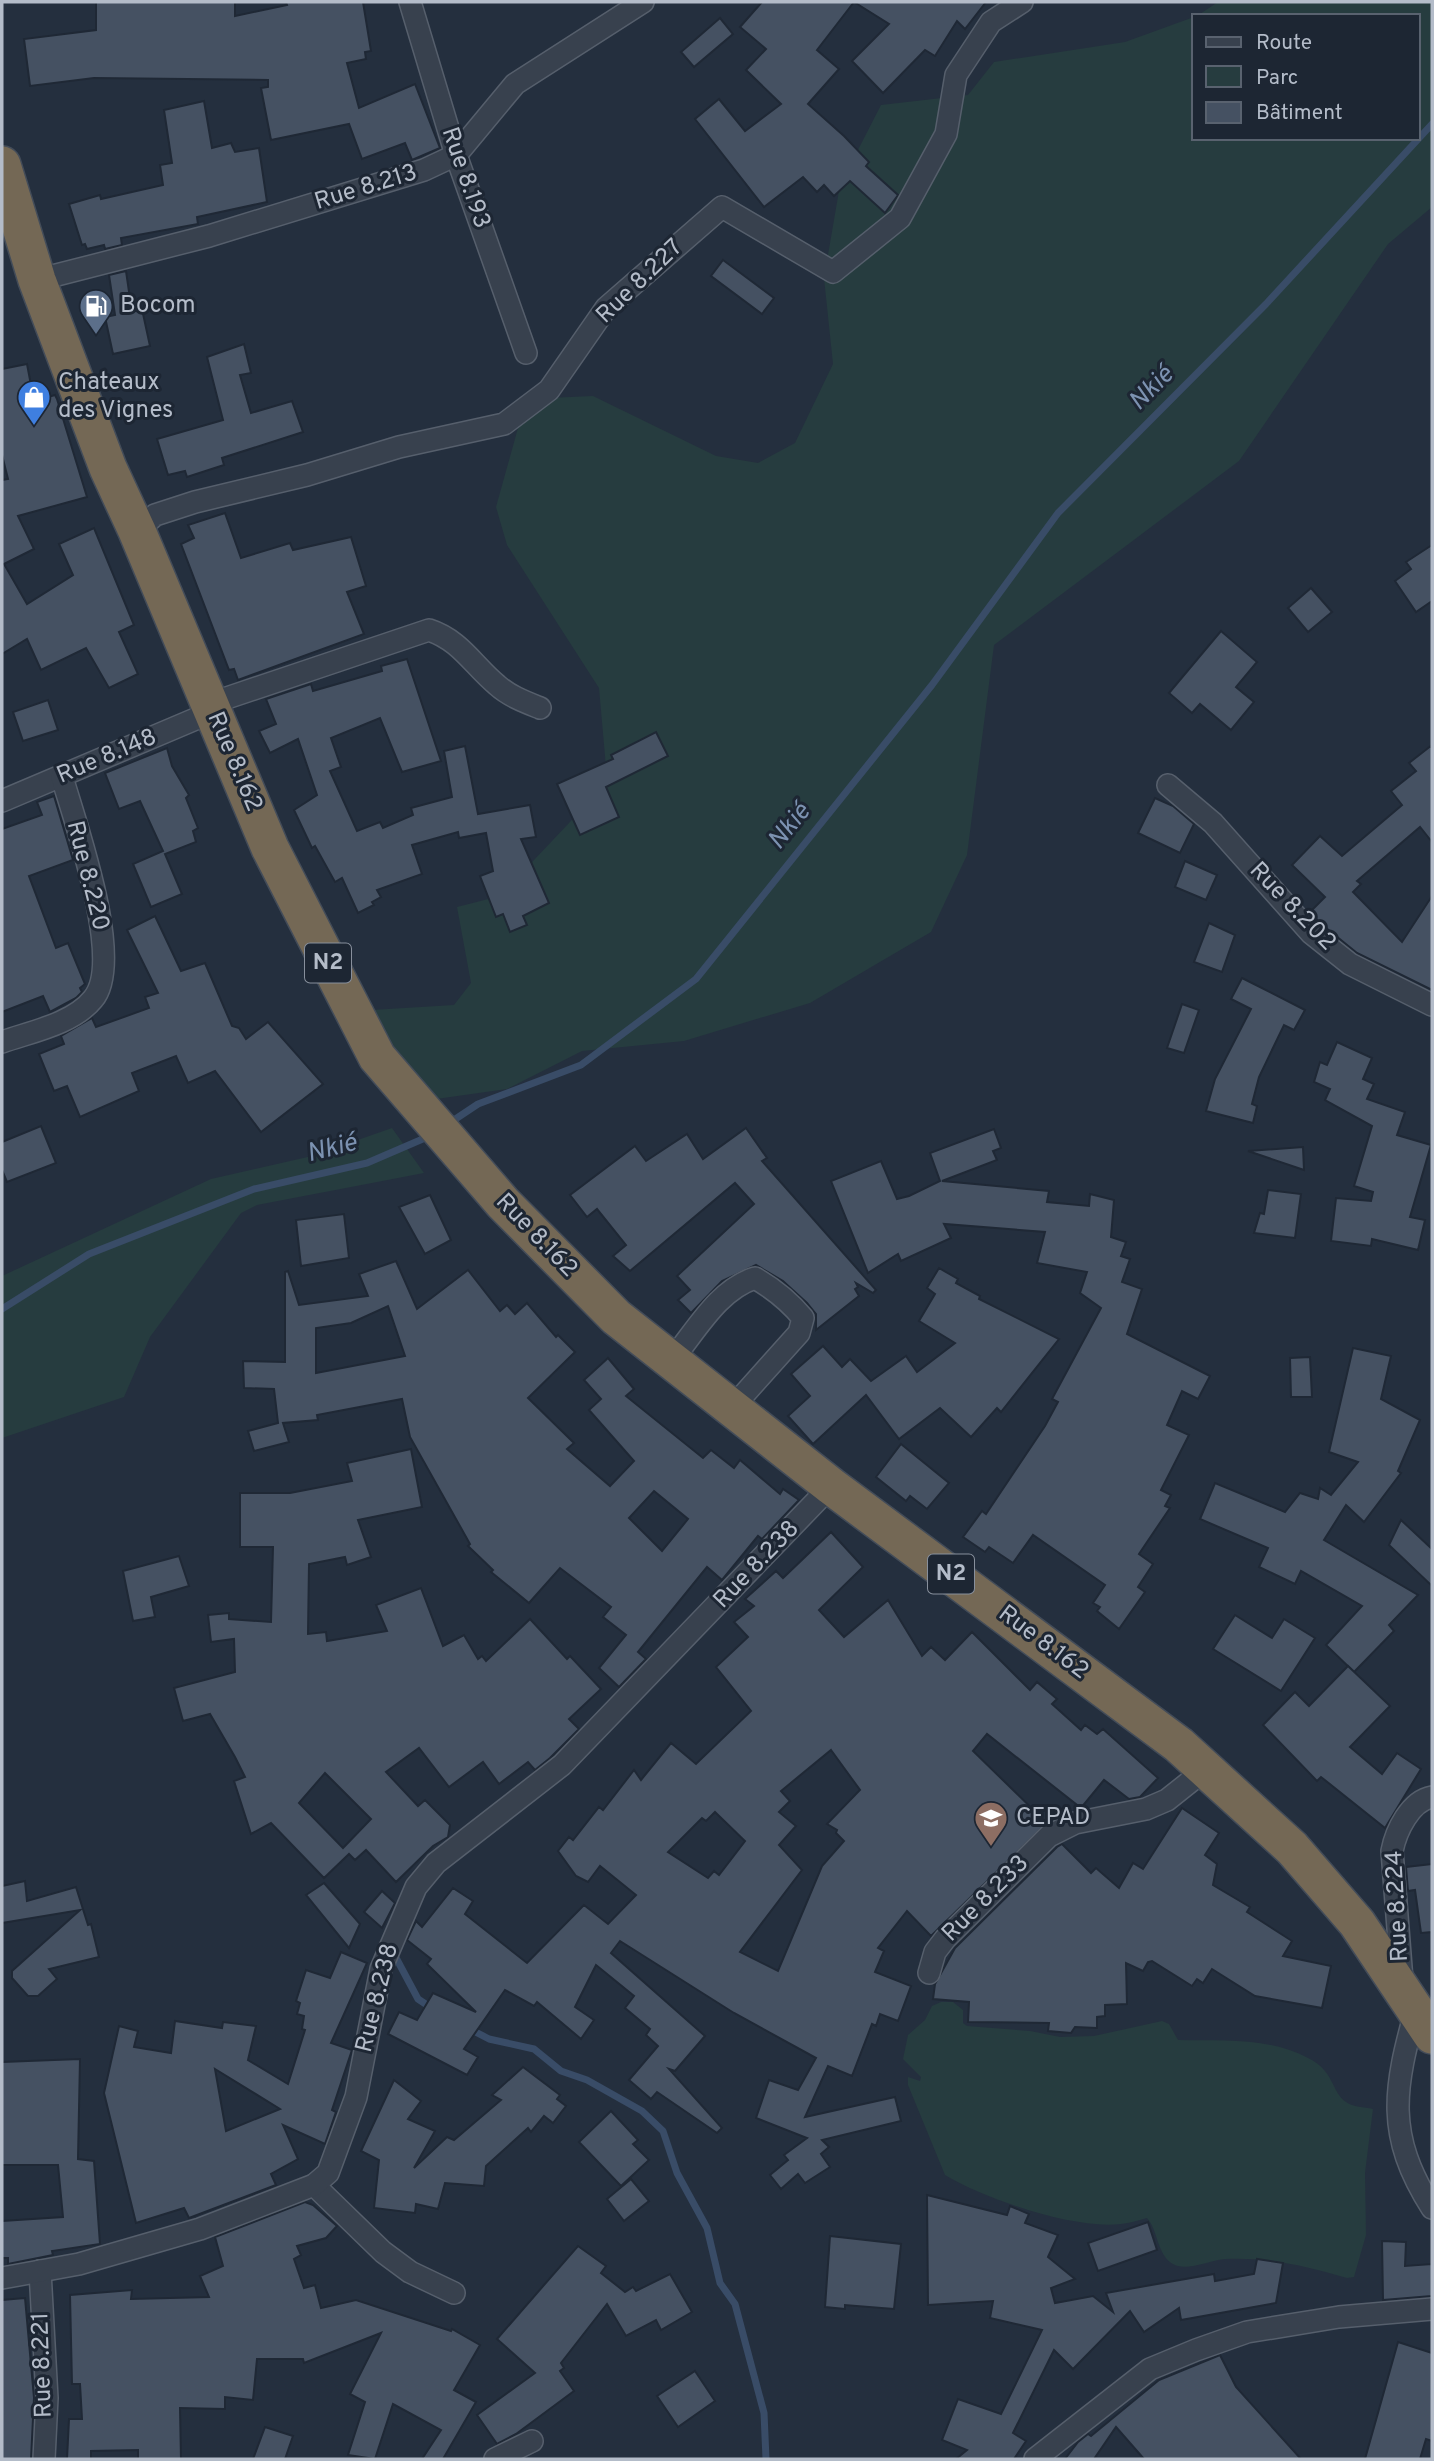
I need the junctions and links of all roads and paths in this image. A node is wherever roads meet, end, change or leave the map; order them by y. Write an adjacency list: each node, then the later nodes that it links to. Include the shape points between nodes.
1 (410, 2): 4 (street, Rue 8.193)
2 (643, 2): 4 (street, Rue 8.213, via 515,84)
3 (1022, 2): 9 (street, Rue 8.227, via 991,23 956,75 946,134 900,218 833,272 722,207 606,308 549,390 504,424 195,502 155,515)
4 (456, 155): 7 (street, Rue 8.213, via 424,170 209,236); 8 (street, Rue 8.193)
5 (2, 165): 6 (highway, Rue 8.162 / N2)
6 (8, 207): 7 (highway, Rue 8.162 / N2)
7 (37, 280): 9 (highway, Rue 8.162 / N2, via 108,468)
8 (526, 353)
9 (137, 531): 10 (highway, Rue 8.162 / N2)
10 (210, 708): 11 (street, Rue 8.148, via 429,631 463,649 497,685); 12 (street, Rue 8.148); 17 (highway, Rue 8.162 / N2, via 270,848 377,1056 503,1203 616,1317)
11 (540, 708)
12 (62, 777): 14 (street, Rue 8.148); 16 (street, Rue 8.220, via 102,923 101,983 93,999 66,1019)
13 (1168, 785): 15 (street, Rue 8.202, via 1213,822 1311,933 1350,964)
14 (2, 801)
15 (1432, 1005)
16 (2, 1042)
17 (670, 1362): 18 (highway, Rue 8.162 / N2); 18 (street, via 740,1283 755,1278 789,1301 803,1318 799,1333)
18 (731, 1409): 19 (highway, Rue 8.162 / N2)
19 (831, 1486): 20 (highway, Rue 8.162 / N2); 24 (street, Rue 8.238, via 562,1765 436,1863 416,1886 380,1969 356,2097 328,2173)
20 (1206, 1769): 22 (street, Rue 8.233, via 1167,1800 1146,1809 1075,1823 1049,1836 945,1939 935,1952); 23 (highway, Rue 8.162 / N2, via 1292,1847 1357,1923)
21 (1432, 1797): 23 (street, Rue 8.224, via 1409,1814 1392,1852)
22 (929, 1973)
23 (1417, 2011): 25 (street, via 1400,2067 1396,2105 1403,2150)
24 (314, 2185): 26 (street, via 200,2229); 28 (street, via 383,2252 410,2272)
25 (1432, 2208)
26 (40, 2271): 27 (street); 31 (street, Rue 8.221, via 47,2398)
27 (2, 2278)
28 (454, 2293)
29 (1432, 2309): 33 (street, via 1339,2317 1247,2332 1196,2350 1150,2369)
30 (532, 2441): 32 (street)
31 (44, 2459)
32 (495, 2459)
33 (1035, 2459)

